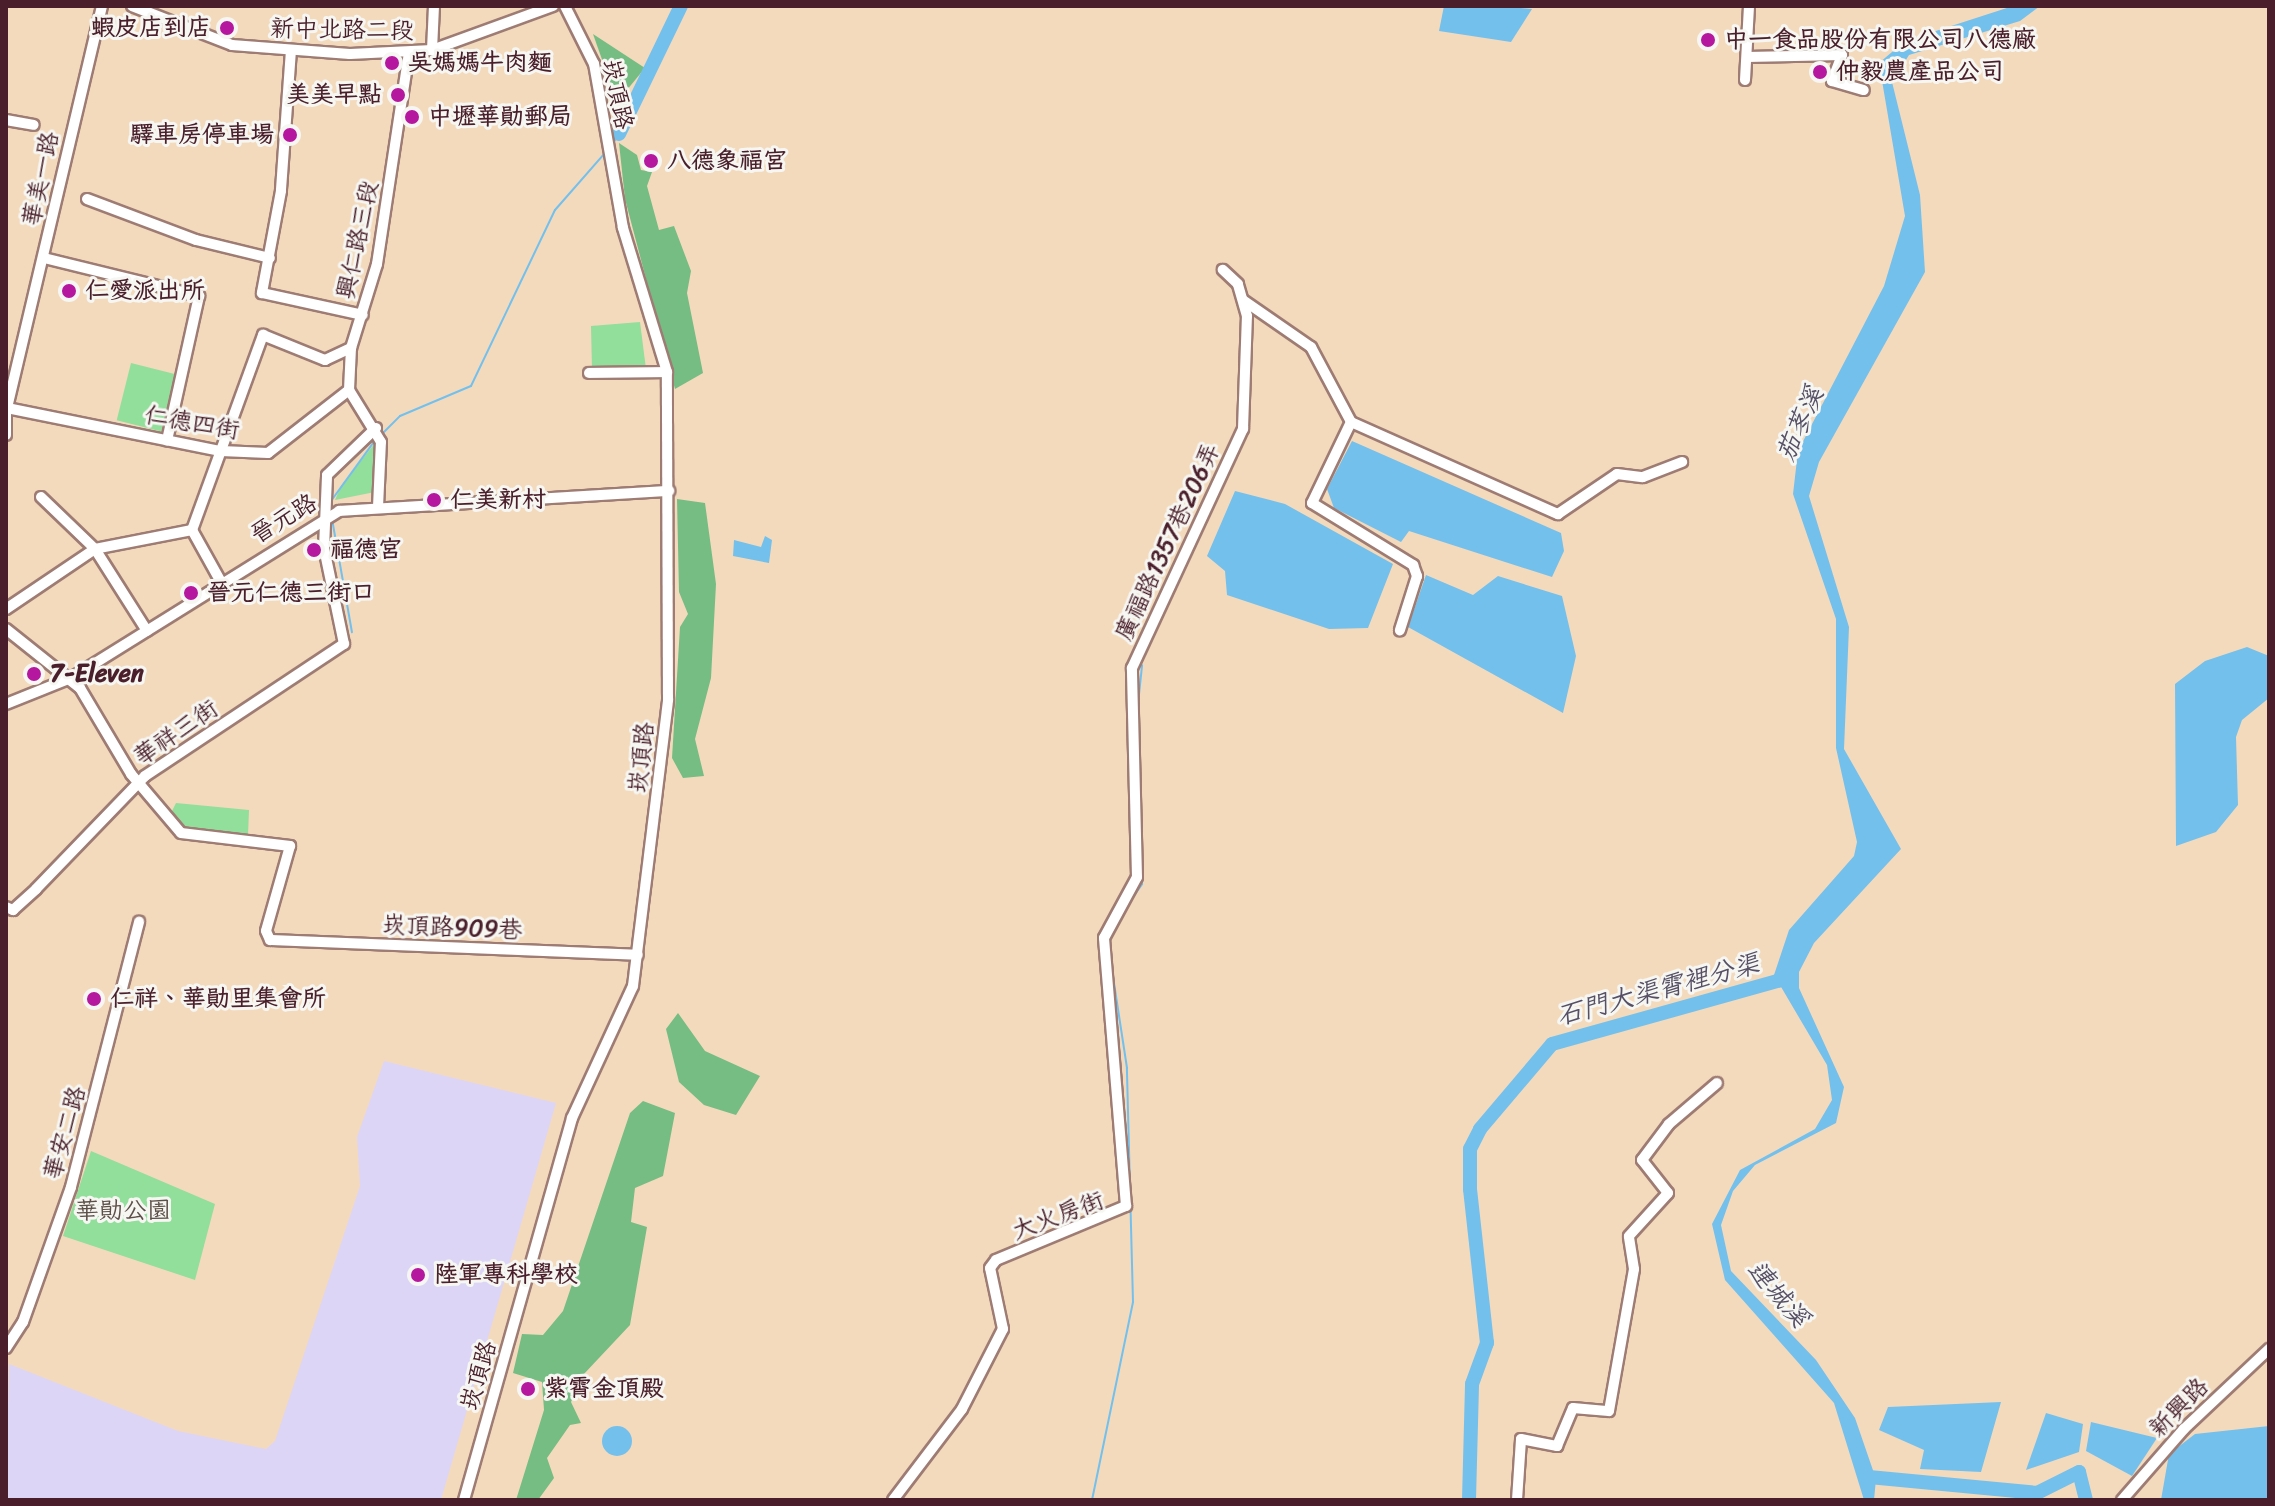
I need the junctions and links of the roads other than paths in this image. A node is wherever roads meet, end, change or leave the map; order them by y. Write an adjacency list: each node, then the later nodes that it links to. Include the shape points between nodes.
1 (102, 6): 17 (street, 華美一路)
2 (132, 6): 7 (street, 新中北路二段)
3 (434, 6): 9 (street)
4 (553, 6): 9 (street, 新中北路二段)
5 (565, 6): 23 (street, 崁頂路, via 594,64 623,228)
6 (1749, 6): 11 (street)
7 (154, 10): 8 (street, 新中北路二段, via 213,40)
8 (291, 50): 10 (street, 新中北路二段); 18 (street)
9 (432, 50): 10 (street, 新中北路二段)
10 (409, 52): 21 (street, 興仁路三段)
11 (1747, 57): 12 (street); 13 (street, via 1842,55 1832,81)
12 (1745, 80)
13 (1864, 90)
14 (6, 120): 15 (street)
15 (34, 125)
16 (87, 199): 18 (street, via 196,240)
17 (44, 258): 26 (street, 華美一路); 30 (street, via 199,296)
18 (270, 258): 21 (street, via 262,293)
19 (1223, 270): 20 (street, 廣福路1357巷206弄)
20 (1243, 300): 27 (street, via 1311,347); 50 (street, 廣福路1357巷206弄, via 1250,343 1243,429 1132,668 1137,877 1104,938)
21 (363, 315): 22 (street, 興仁路三段)
22 (351, 348): 25 (street, 興仁路三段); 31 (street, via 325,360 263,335)
23 (667, 372): 24 (street); 33 (street, 崁頂路)
24 (589, 373)
25 (349, 390): 28 (street); 31 (street, 仁德四街, via 268,453)
26 (7, 410): 29 (street, 華美一路); 30 (street, 仁德四街)
27 (1351, 422): 32 (street, via 1565,515 1617,474 1643,477); 42 (street, via 1312,503 1413,565)
28 (376, 428): 35 (street); 36 (street, via 327,475)
29 (6, 435)
30 (167, 440): 31 (street, 仁德四街)
31 (221, 451): 37 (street)
32 (1682, 462)
33 (669, 491): 35 (street, 晉元路); 49 (street, 崁頂路, via 666,724)
34 (41, 497): 38 (street)
35 (378, 507): 36 (street, 晉元路)
36 (323, 517): 39 (street, 晉元路); 46 (street, 華祥三街, via 344,644)
37 (192, 530): 38 (street); 39 (street)
38 (95, 549): 40 (street); 43 (street)
39 (221, 582): 43 (street, 晉元路)
40 (6, 609)
41 (6, 629): 44 (street)
42 (1400, 630)
43 (147, 631): 44 (street, 晉元路)
44 (71, 678): 45 (street, 晉元路); 46 (street)
45 (6, 704)
46 (139, 783): 47 (street, 華祥三街); 49 (street, 崁頂路909巷, via 181,833 290,846 265,936 303,944)
47 (10, 908)
48 (139, 922): 52 (street, 華安二路, via 71,1187 23,1322)
49 (638, 955): 54 (street, 崁頂路, via 623,1021 572,1118)
50 (1115, 1069): 55 (street, 大火房街, via 1126,1206 996,1260 990,1268 1003,1329 962,1409)
51 (1717, 1083): 56 (street, via 1669,1124 1642,1160 1668,1193 1629,1236 1634,1269 1609,1411 1573,1408 1557,1446 1521,1439)
52 (6, 1348)
53 (2269, 1349): 57 (street, 新興路, via 2200,1412)
54 (464, 1500)
55 (893, 1500)
56 (1517, 1500)
57 (2122, 1500)

